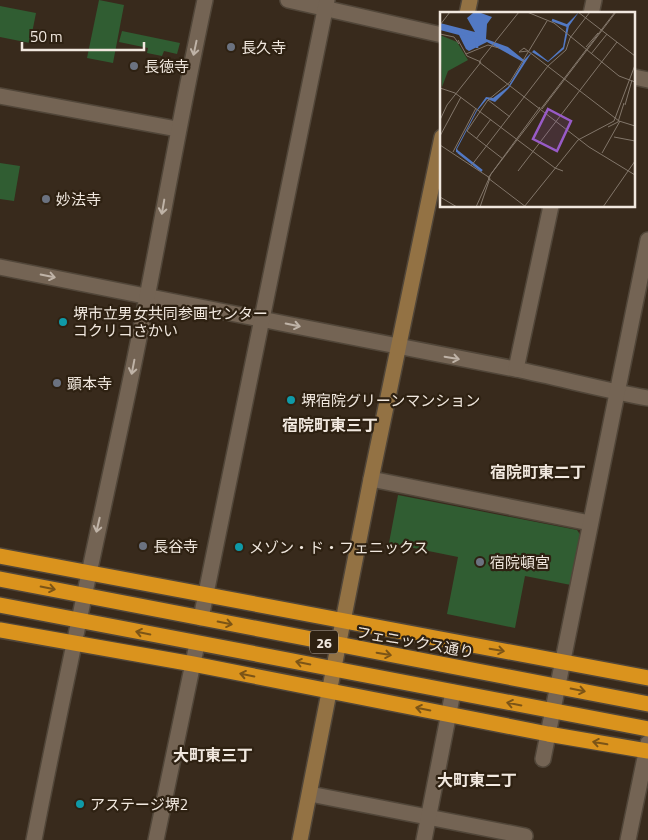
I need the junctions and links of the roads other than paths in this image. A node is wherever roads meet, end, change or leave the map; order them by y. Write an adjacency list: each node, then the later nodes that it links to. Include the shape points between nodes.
1 (205, 0): 6 (street, one-way to 6)
2 (288, 0): 3 (street)
3 (326, 4): 4 (street); 12 (street)
4 (440, 34)
5 (0, 96): 6 (street)
6 (178, 130): 11 (street, one-way to 11)
7 (440, 146): 13 (street)
8 (551, 208): 14 (street)
9 (648, 240): 15 (street)
10 (0, 267): 11 (street, one-way to 11)
11 (147, 296): 12 (street); 20 (street, one-way to 20)
12 (261, 318): 13 (street, one-way to 13); 23 (street)
13 (398, 348): 14 (street, one-way to 14); 17 (street)
14 (516, 369): 15 (street)
15 (617, 392): 16 (street); 18 (street)
16 (648, 398)
17 (371, 479): 18 (street); 27 (street)
18 (590, 523): 32 (street)
19 (0, 556): 20 (highway, 26)
20 (88, 572): 22 (street); 23 (highway, 26)
21 (0, 579): 22 (highway, フェニックス通り / 26, one-way to 22)
22 (83, 594): 25 (highway, フェニックス通り / 26); 26 (street)
23 (206, 594): 25 (street); 27 (highway, 26)
24 (0, 605): 26 (highway, 26)
25 (201, 618): 31 (highway, フェニックス通り / 26, one-way to 31)
26 (78, 620): 29 (street); 30 (highway, 26, one-way to 26)
27 (343, 622): 31 (street); 32 (highway, 26, one-way to 32)
28 (0, 630): 29 (highway)
29 (73, 643): 33 (highway); 49 (street)
30 (197, 644): 33 (street); 34 (highway, 26, one-way to 30)
31 (338, 645): 34 (street); 36 (highway, フェニックス通り / 26, one-way to 36)
32 (563, 662): 35 (highway, 26); 36 (street)
33 (193, 664): 37 (highway, one-way to 33); 50 (street)
34 (334, 669): 37 (street); 38 (highway, 26)
35 (648, 678)
36 (558, 686): 39 (highway, フェニックス通り / 26, one-way to 39); 40 (street)
37 (329, 692): 41 (highway, one-way to 37); 46 (street)
38 (453, 692): 40 (highway, 26, one-way to 38); 41 (street)
39 (648, 704)
40 (553, 712): 42 (highway, 26); 43 (street)
41 (449, 714): 43 (highway); 47 (street)
42 (648, 729)
43 (548, 734): 44 (highway, one-way to 43); 45 (street)
44 (648, 748): 53 (street)
45 (543, 759)
46 (310, 794): 47 (street); 51 (street)
47 (429, 818): 48 (street); 52 (street)
48 (525, 836)
49 (34, 840)
50 (156, 840)
51 (300, 840)
52 (424, 840)
53 (628, 840)

